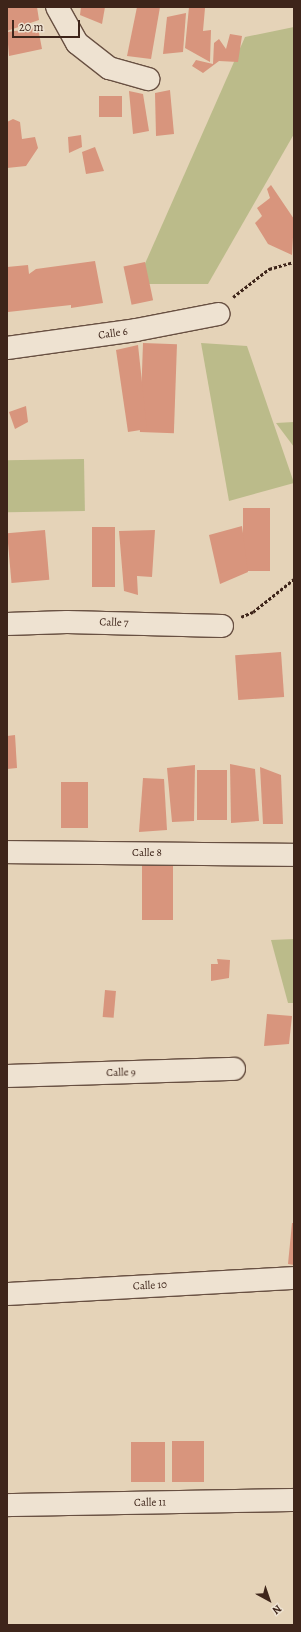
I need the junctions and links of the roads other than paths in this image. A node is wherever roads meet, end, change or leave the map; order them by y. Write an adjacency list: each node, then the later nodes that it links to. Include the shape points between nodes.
1 (57, 7): 2 (street, via 77,43 109,68)
2 (148, 80)
3 (218, 314): 4 (street, Calle 6, via 136,330)
4 (7, 348)
5 (7, 624): 6 (street, Calle 7, via 66,622)
6 (222, 626)
7 (7, 852): 8 (street, Calle 8)
8 (291, 854)
9 (234, 1069): 10 (street, Calle 9)
10 (7, 1076)
11 (294, 1278): 12 (street, Calle 10)
12 (7, 1294)
13 (294, 1500): 14 (street, Calle 11)
14 (7, 1505)

